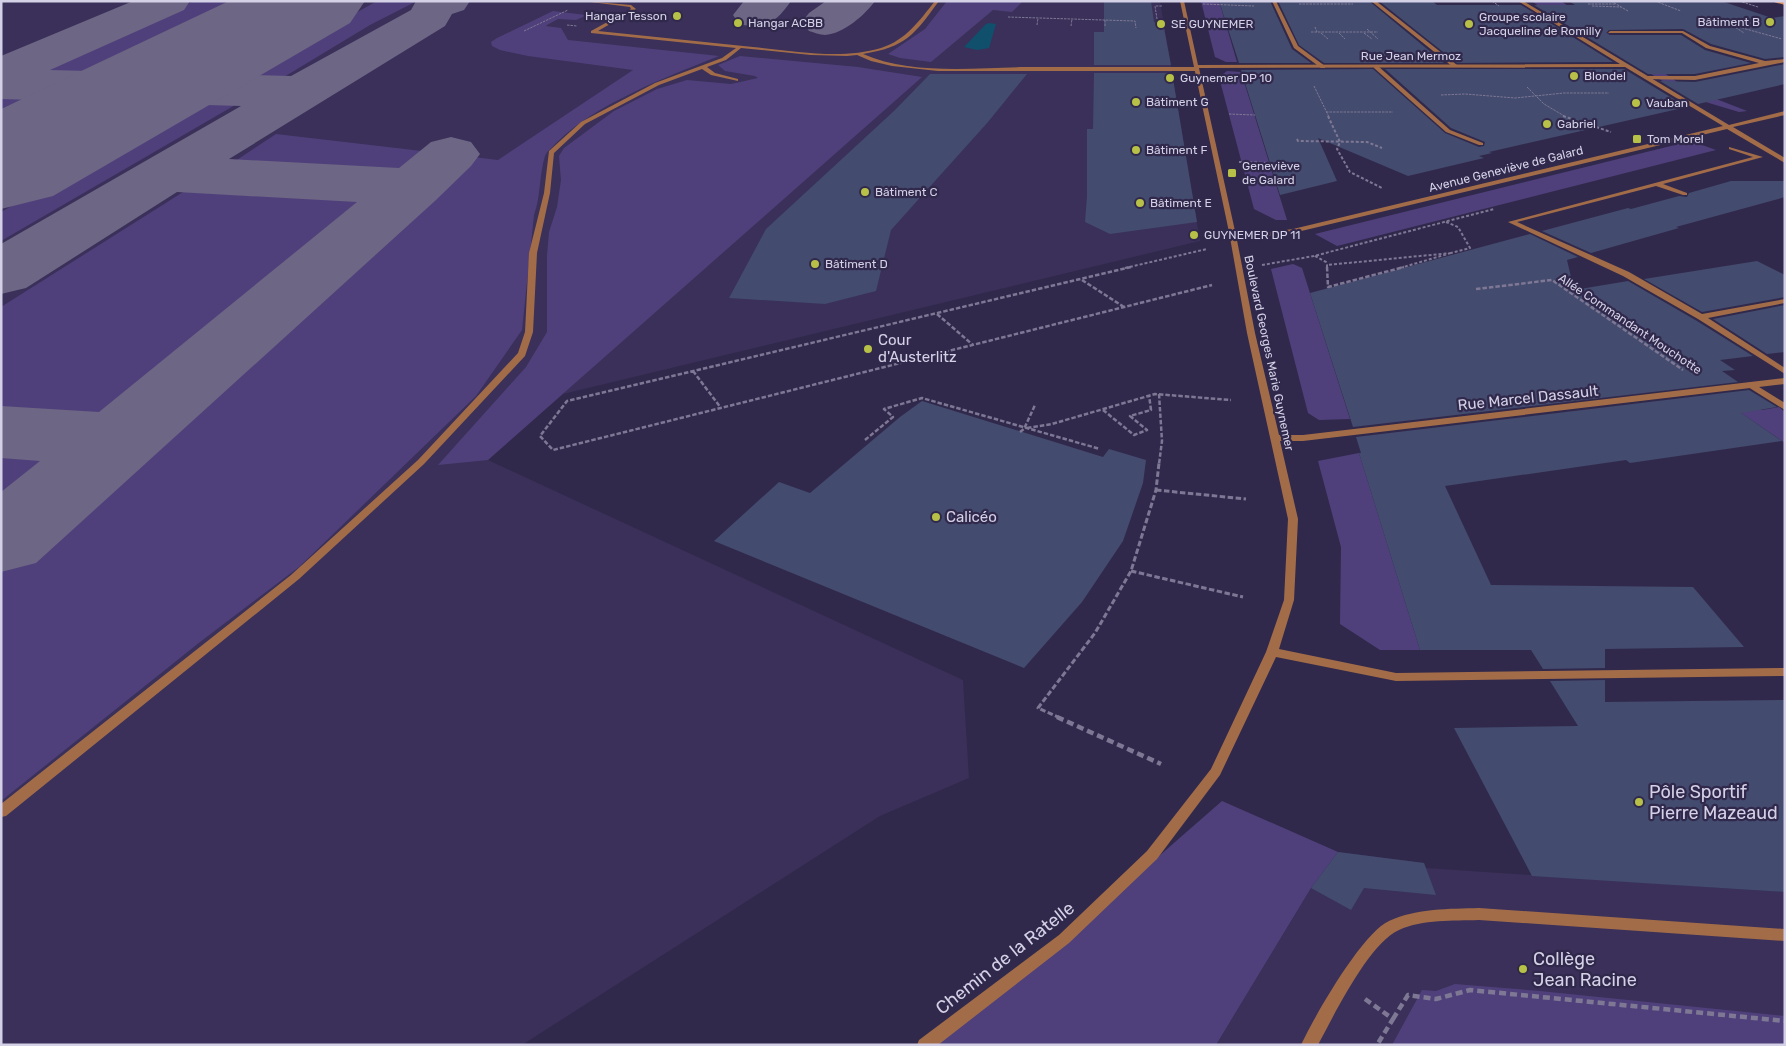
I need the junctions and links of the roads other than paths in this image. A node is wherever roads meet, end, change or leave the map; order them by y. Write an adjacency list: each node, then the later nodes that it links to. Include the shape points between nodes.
1 (585, 1): 10 (street, via 633,7 592,32)
2 (937, 1): 11 (street, via 912,33 883,49)
3 (1182, 1): 19 (street, Boulevard Georges Marie Guynemer)
4 (1274, 1): 17 (street, via 1296,48)
5 (1373, 1): 15 (street)
6 (1520, 1): 14 (street)
7 (1776, 1): 8 (street)
8 (1785, 4)
9 (1610, 32): 13 (street, via 1683,32 1708,48)
10 (740, 47): 11 (street, via 820,55); 16 (street)
11 (858, 54): 19 (street, Rue Jean Mermoz, via 885,62 934,69)
12 (1785, 60): 13 (street)
13 (1765, 63): 20 (street, via 1695,78)
14 (1626, 65): 15 (street, Rue Jean Mermoz); 20 (street)
15 (1455, 66): 18 (street, Rue Jean Mermoz)
16 (703, 67): 21 (street); 39 (street, via 657,84 583,123 551,152 547,193 533,253 529,332 522,354 421,462 295,577)
17 (1323, 67): 18 (street, Rue Jean Mermoz); 19 (street, Rue Jean Mermoz)
18 (1376, 67): 24 (street, via 1448,130)
19 (1196, 68): 29 (street, Boulevard Georges Marie Guynemer)
20 (1645, 77): 23 (street)
21 (736, 80)
22 (1785, 113): 23 (street, Avenue Geneviève de Galard)
23 (1727, 127): 26 (street); 29 (street, Avenue Geneviève de Galard, via 1294,231 1253,236)
24 (1481, 144)
25 (1731, 148): 27 (street, via 1760,158)
26 (1785, 161)
27 (1656, 184): 28 (street); 31 (street, via 1511,222 1626,274)
28 (1685, 194)
29 (1232, 232): 36 (street, Boulevard Georges Marie Guynemer, via 1250,333)
30 (1785, 301): 31 (street)
31 (1701, 317): 32 (street)
32 (1785, 372)
33 (1785, 381): 34 (street, Rue Marcel Dassault)
34 (1751, 385): 35 (street); 36 (street, Rue Marcel Dassault, via 1303,438)
35 (1785, 407)
36 (1274, 438): 37 (street, Boulevard Georges Marie Guynemer, via 1292,519 1289,600)
37 (1272, 652): 38 (street, via 1396,677); 41 (street, Chemin de la Ratelle, via 1216,772 1152,855 1064,939)
38 (1785, 672)
39 (1, 812)
40 (1785, 935): 42 (street, via 1479,914 1405,921 1379,935 1344,984)
41 (925, 1045)
42 (1309, 1045)

